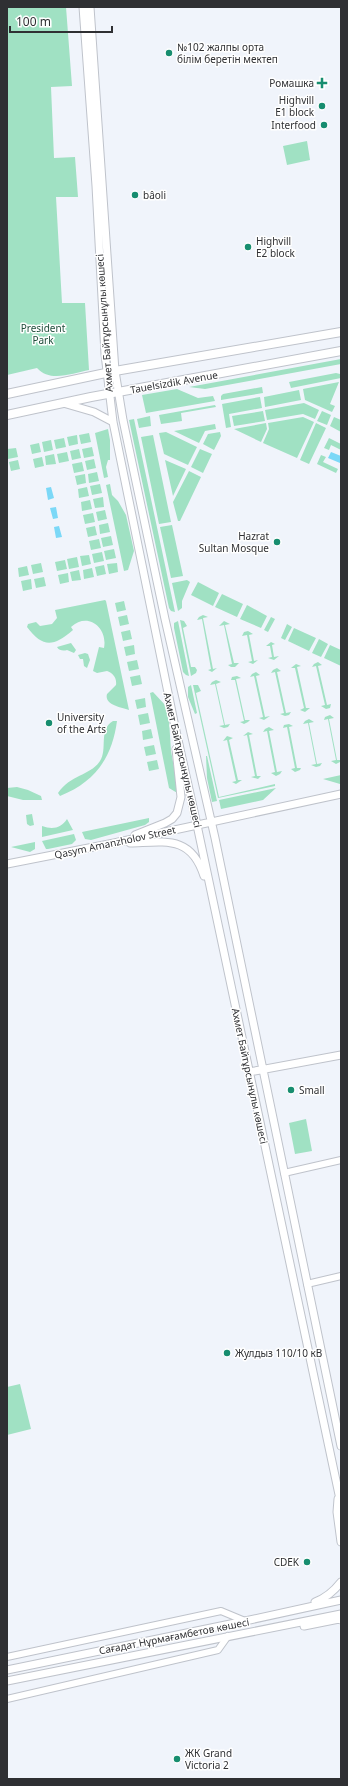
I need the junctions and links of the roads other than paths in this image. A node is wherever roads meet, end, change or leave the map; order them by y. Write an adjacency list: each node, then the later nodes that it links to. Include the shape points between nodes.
1 (83, 7): 6 (street, Ахмет Байтұрсынұлы көшесі)
2 (90, 7): 5 (street, Ахмет Байтұрсынұлы көшесі)
3 (341, 332): 5 (main road, Tauelsizdik Avenue)
4 (341, 351): 7 (main road, Tauelsizdik Avenue)
5 (116, 371): 6 (main road, Tauelsizdik Avenue); 7 (street, Ахмет Байтұрсынұлы көшесі)
6 (106, 373): 8 (main road, Tauelsizdik Avenue); 9 (street, Ахмет Байтұрсынұлы көшесі)
7 (118, 392): 9 (main road, Tauelsizdik Avenue); 15 (street, Ахмет Байтұрсынұлы көшесі, via 166,626)
8 (7, 394)
9 (109, 394): 10 (main road, Tauelsizdik Avenue); 12 (street, Ахмет Байтұрсынұлы көшесі)
10 (63, 403): 11 (main road, Tauelsizdik Avenue); 12 (street, via 94,412)
11 (7, 415)
12 (113, 422): 13 (street, Ахмет Байтұрсынұлы көшесі)
13 (174, 722): 16 (street, Ахмет Байтұрсынұлы көшесі); 17 (street, via 177,772 182,797 177,813 165,823)
14 (341, 794): 15 (street, Qasym Amanzholov Street)
15 (211, 822): 16 (street, Qasym Amanzholov Street); 21 (street, Ахмет Байтұрсынұлы көшесі)
16 (197, 825): 17 (street, Qasym Amanzholov Street); 19 (street, Ахмет Байтұрсынұлы көшесі)
17 (114, 843): 18 (street, Qasym Amanzholov Street); 19 (street, via 171,842 191,851 201,867)
18 (7, 864)
19 (218, 922): 22 (street, Ахмет Байтұрсынұлы көшесі)
20 (341, 1055): 21 (street)
21 (263, 1070): 22 (street); 24 (street, Ахмет Байтұрсынұлы көшесі)
22 (249, 1072): 28 (street, Ахмет Байтұрсынұлы көшесі)
23 (341, 1160): 24 (street)
24 (284, 1172): 26 (street, Ахмет Байтұрсынұлы көшесі)
25 (341, 1276): 26 (street)
26 (307, 1284): 27 (street, Ахмет Байтұрсынұлы көшесі)
27 (341, 1446)
28 (338, 1490): 29 (street, Ахмет Байтұрсынұлы көшесі); 30 (street, via 337,1512)
29 (341, 1504)
30 (341, 1542)
31 (341, 1582): 33 (street, via 324,1599)
32 (341, 1600): 33 (street, Сағадат Нұрмағамбетов көшесі)
33 (294, 1610): 36 (street, Сағадат Нұрмағамбетов көшесі)
34 (341, 1614): 37 (street, Сағадат Нұрмағамбетов көшесі)
35 (341, 1620): 37 (street, via 294,1628)
36 (245, 1621): 39 (street, via 221,1610); 40 (street, Сағадат Нұрмағамбетов көшесі)
37 (278, 1627): 38 (street, Сағадат Нұрмағамбетов көшесі)
38 (228, 1636): 41 (street, Сағадат Нұрмағамбетов көшесі); 42 (street, via 218,1650)
39 (7, 1657)
40 (7, 1670)
41 (7, 1681)
42 (7, 1698)

